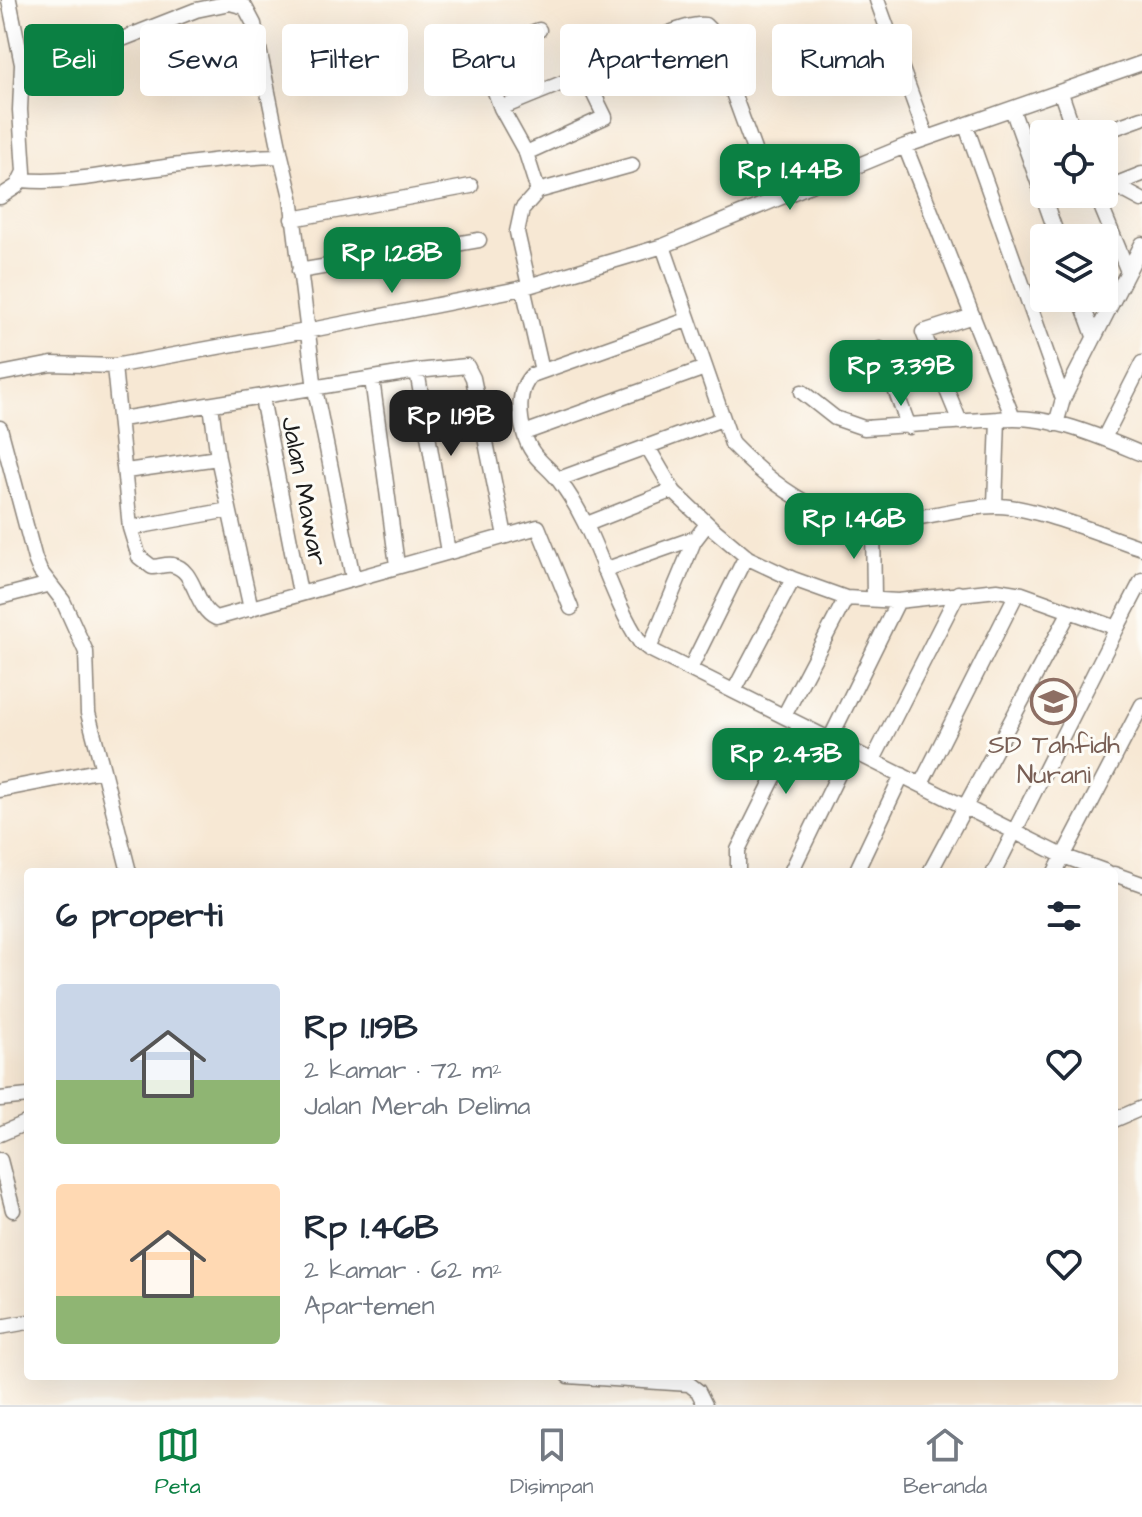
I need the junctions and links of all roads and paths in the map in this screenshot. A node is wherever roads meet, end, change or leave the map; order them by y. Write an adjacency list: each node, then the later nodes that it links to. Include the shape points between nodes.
1 (9, 0): 4 (street)
2 (877, 0): 14 (street)
3 (1142, 63): 5 (street)
4 (23, 78): 17 (street, via 196,10 230,3 245,7 254,24); 20 (street)
5 (1061, 93): 9 (street); 11 (street)
6 (497, 96): 8 (street)
7 (734, 96): 26 (street)
8 (501, 108): 16 (street); 16 (street, via 584,74 604,118)
9 (1012, 109): 12 (street); 30 (street)
10 (1142, 118): 13 (street)
11 (1070, 120)
12 (966, 126): 14 (street); 53 (street)
13 (1118, 127)
14 (927, 138): 15 (street)
15 (905, 146): 26 (street); 38 (street)
16 (526, 153): 23 (street)
17 (281, 156): 20 (street, via 80,181); 29 (street)
18 (632, 165): 23 (street)
19 (1142, 174): 21 (street)
20 (22, 180): 25 (street)
21 (1118, 183)
22 (471, 186): 29 (street)
23 (538, 191): 36 (street, via 522,209 517,232)
24 (1118, 191): 27 (street)
25 (0, 197)
26 (772, 199): 33 (street)
27 (1142, 200)
28 (1102, 208): 34 (street)
29 (292, 219): 35 (street)
30 (1053, 224)
31 (479, 240): 35 (street)
32 (1142, 244): 34 (street)
33 (663, 246): 36 (street); 39 (street)
34 (1127, 269): 41 (street)
35 (299, 271): 40 (street)
36 (523, 287): 40 (street); 47 (street)
37 (1085, 312): 41 (street)
38 (973, 316): 55 (street); 58 (street, via 923,332)
39 (687, 320): 45 (street); 47 (street)
40 (306, 331): 44 (street); 50 (street)
41 (1094, 336): 53 (street)
42 (880, 349): 60 (street)
43 (1142, 363): 63 (street)
44 (114, 366): 48 (street, via 52,364); 56 (street)
45 (705, 368): 57 (street); 62 (street)
46 (417, 371): 49 (street); 76 (street, via 467,366 471,373); 79 (street)
47 (542, 371): 62 (street, via 524,384)
48 (0, 374)
49 (372, 379): 50 (street); 81 (street)
50 (315, 389): 52 (street); 83 (street)
51 (802, 392): 60 (street, via 853,426)
52 (262, 398): 54 (street); 87 (street, Jalan Mawar)
53 (1063, 399): 59 (street)
54 (211, 405): 56 (street); 66 (street)
55 (1005, 418): 58 (street); 59 (street); 70 (street)
56 (121, 419): 67 (street)
57 (722, 419): 64 (street); 72 (street, via 732,444 775,483 823,511)
58 (960, 422): 60 (street)
59 (1056, 424): 63 (street)
60 (909, 427)
61 (0, 428): 86 (street, via 35,559)
62 (524, 433): 68 (street, via 540,463)
63 (1104, 438): 65 (street)
64 (647, 446): 68 (street); 69 (street)
65 (1142, 454)
66 (218, 458): 67 (street); 71 (street)
67 (126, 471): 75 (street)
68 (559, 479): 73 (street)
69 (673, 490): 73 (street); 74 (street)
70 (995, 505): 72 (street); 78 (street, via 1030,511)
71 (229, 510): 75 (street); 95 (street)
72 (873, 523): 92 (street)
73 (587, 524): 82 (street)
74 (707, 524): 77 (street); 80 (street)
75 (130, 528): 95 (street, via 139,557 152,567 172,565 185,571 206,613 216,618)
76 (505, 536): 79 (street); 94 (street, via 540,529)
77 (694, 541): 82 (street); 98 (street)
78 (1142, 548)
79 (448, 552): 81 (street)
80 (746, 556): 84 (street); 99 (street)
81 (397, 565): 83 (street)
82 (604, 570): 98 (street, via 633,631)
83 (353, 578): 87 (street)
84 (793, 579): 91 (street); 100 (street)
85 (1142, 580): 97 (street)
86 (50, 584): 90 (street); 107 (street, via 86,652 88,713)
87 (300, 593): 95 (street)
88 (958, 593): 89 (street); 93 (street); 106 (street)
89 (1017, 593): 96 (street); 109 (street)
90 (0, 597)
91 (846, 598): 92 (street); 102 (street)
92 (874, 599): 93 (street)
93 (898, 601): 104 (street)
94 (571, 608)
95 (251, 609)
96 (1070, 611): 97 (street); 111 (street)
97 (1117, 628): 112 (street)
98 (649, 649): 99 (street)
99 (690, 669): 100 (street)
100 (734, 691): 102 (street)
101 (1142, 705): 113 (street)
102 (784, 716): 103 (street)
103 (800, 725): 104 (street); 115 (street, via 738,850)
104 (830, 739): 105 (street)
105 (850, 750): 106 (street); 116 (street)
106 (873, 760): 108 (street)
107 (103, 770): 110 (street); 114 (street)
108 (902, 775): 109 (street); 117 (street)
109 (921, 784): 111 (street)
110 (0, 790)
111 (964, 805): 112 (street); 118 (street)
112 (1015, 831): 113 (street); 119 (street)
113 (1063, 856): 120 (street); 121 (street)
114 (128, 868)
115 (738, 868)
116 (793, 868)
117 (858, 868)
118 (932, 868)
119 (996, 868)
120 (1057, 868)
121 (1096, 868)
122 (1118, 875): 123 (street)
123 (1142, 884)
124 (23, 1096): 125 (street)
125 (0, 1099)
126 (1142, 1108): 127 (street)
127 (1118, 1118)
128 (24, 1123): 129 (street)
129 (0, 1134)
130 (0, 1160): 131 (street)
131 (13, 1210)
132 (24, 1323): 133 (street)
133 (0, 1327)
134 (628, 1380): 135 (street, via 689,1384)
135 (705, 1405)

